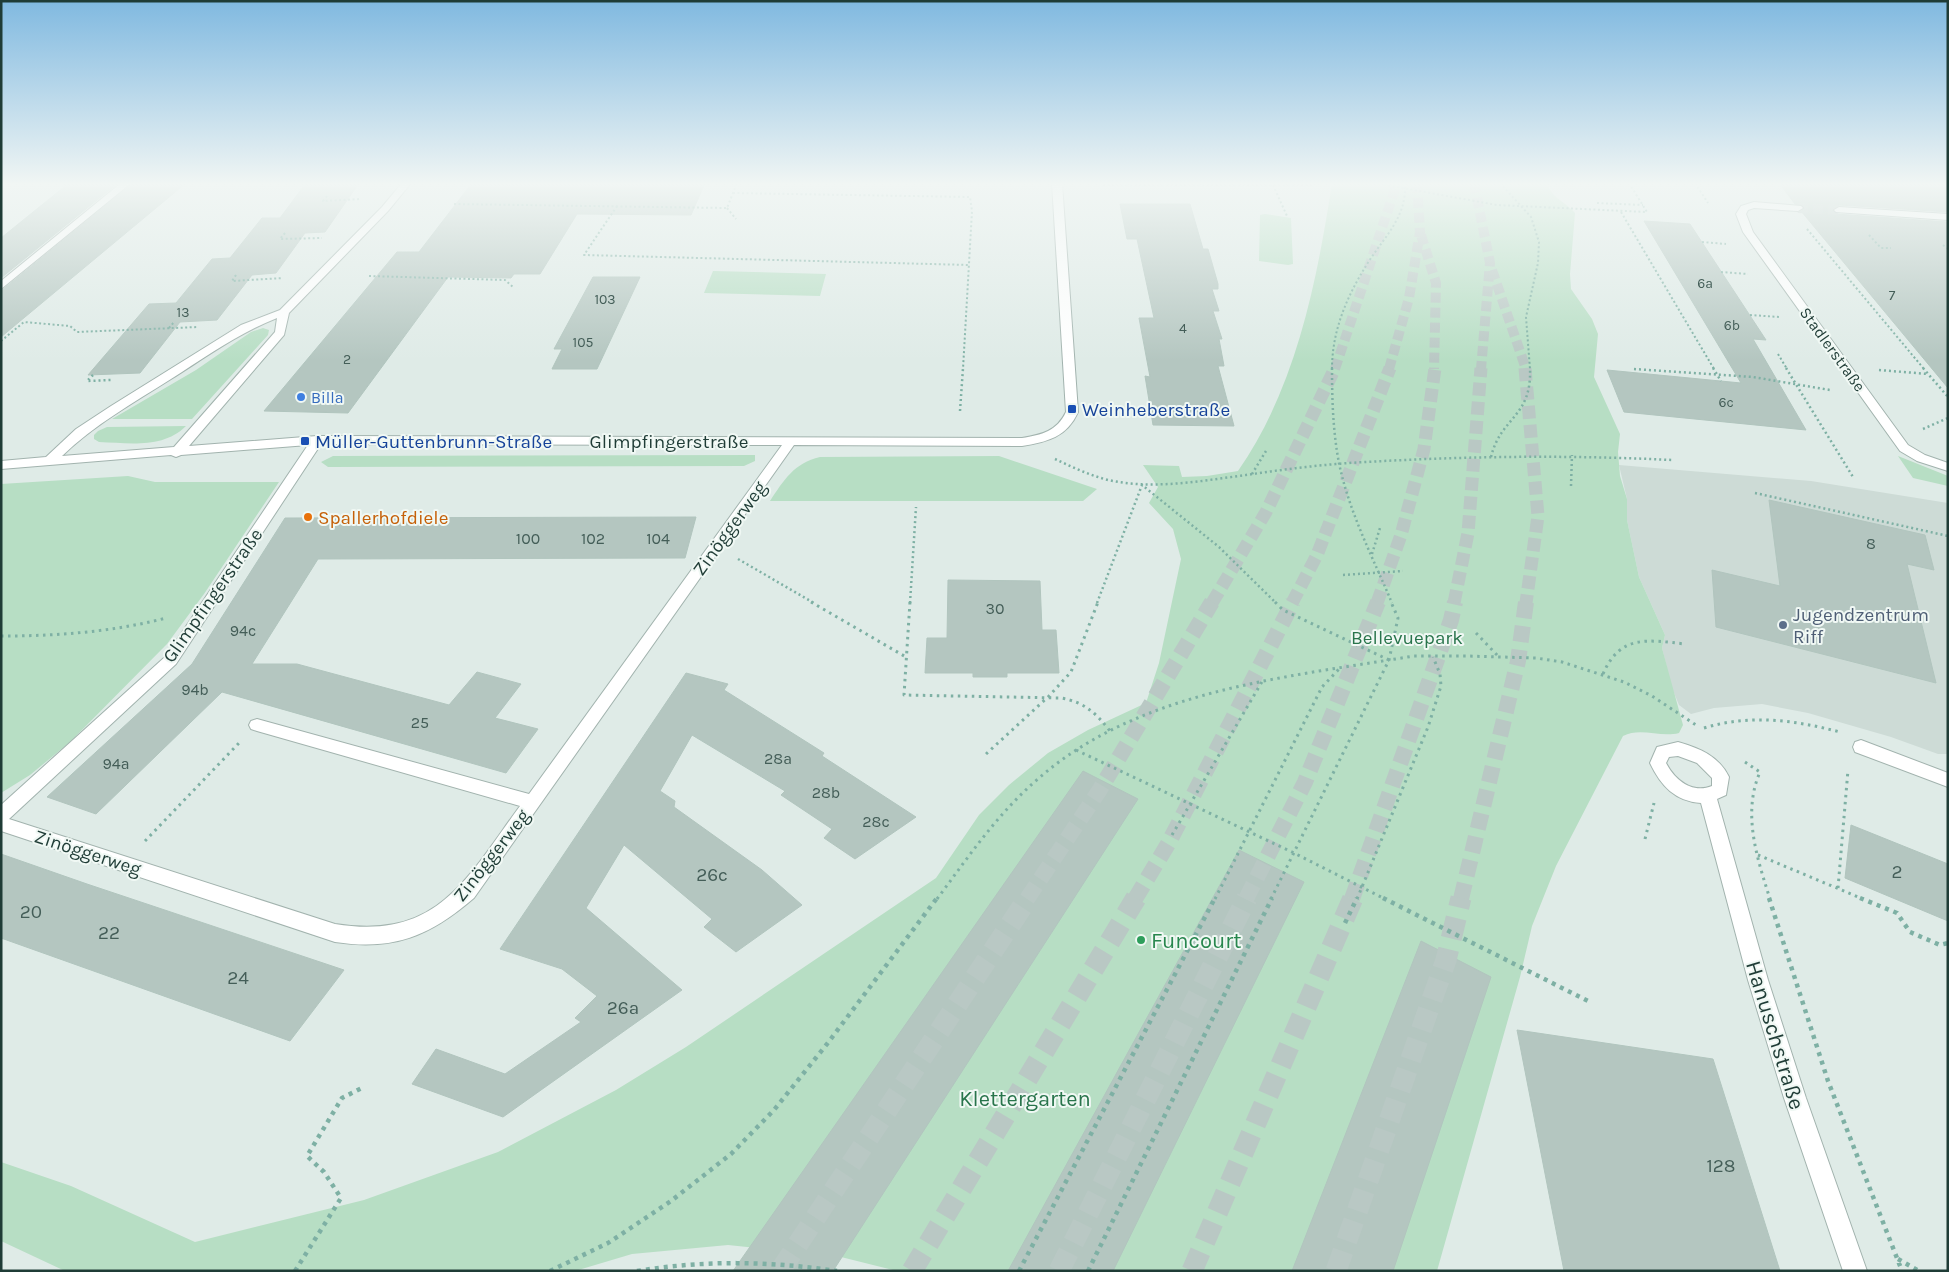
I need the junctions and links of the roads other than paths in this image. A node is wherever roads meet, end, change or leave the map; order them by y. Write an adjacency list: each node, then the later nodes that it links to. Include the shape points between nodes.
1 (54, 242): 5 (street)
2 (352, 242): 6 (street)
3 (1061, 242): 8 (street, Glimpfingerstraße, via 1072,412 1068,423 1059,432 1045,439 1022,442)
4 (1755, 242): 12 (street, Stadlerstraße, via 1904,448)
5 (1, 286)
6 (284, 312): 9 (street, via 280,333); 10 (street, via 245,328 116,409 80,432)
7 (316, 440): 8 (street, Glimpfingerstraße); 9 (street, Glimpfingerstraße); 18 (street, Glimpfingerstraße, via 171,660)
8 (791, 441): 17 (street, Zinöggerweg)
9 (176, 453): 10 (street, Glimpfingerstraße)
10 (49, 462): 11 (street, Glimpfingerstraße)
11 (1, 465)
12 (1948, 468)
13 (257, 725): 17 (street)
14 (1861, 747): 15 (street)
15 (1948, 780)
16 (1708, 796): 16 (street, via 1720,790 1721,777 1712,764 1696,753 1678,749 1664,752 1658,763 1663,776 1676,788 1692,795); 20 (street, Hanuschstraße, via 1758,980)
17 (532, 802): 19 (street, Zinöggerweg, via 468,892 445,912 388,937 360,938 335,933)
18 (1, 816)
19 (1, 824)
20 (1855, 1271)

